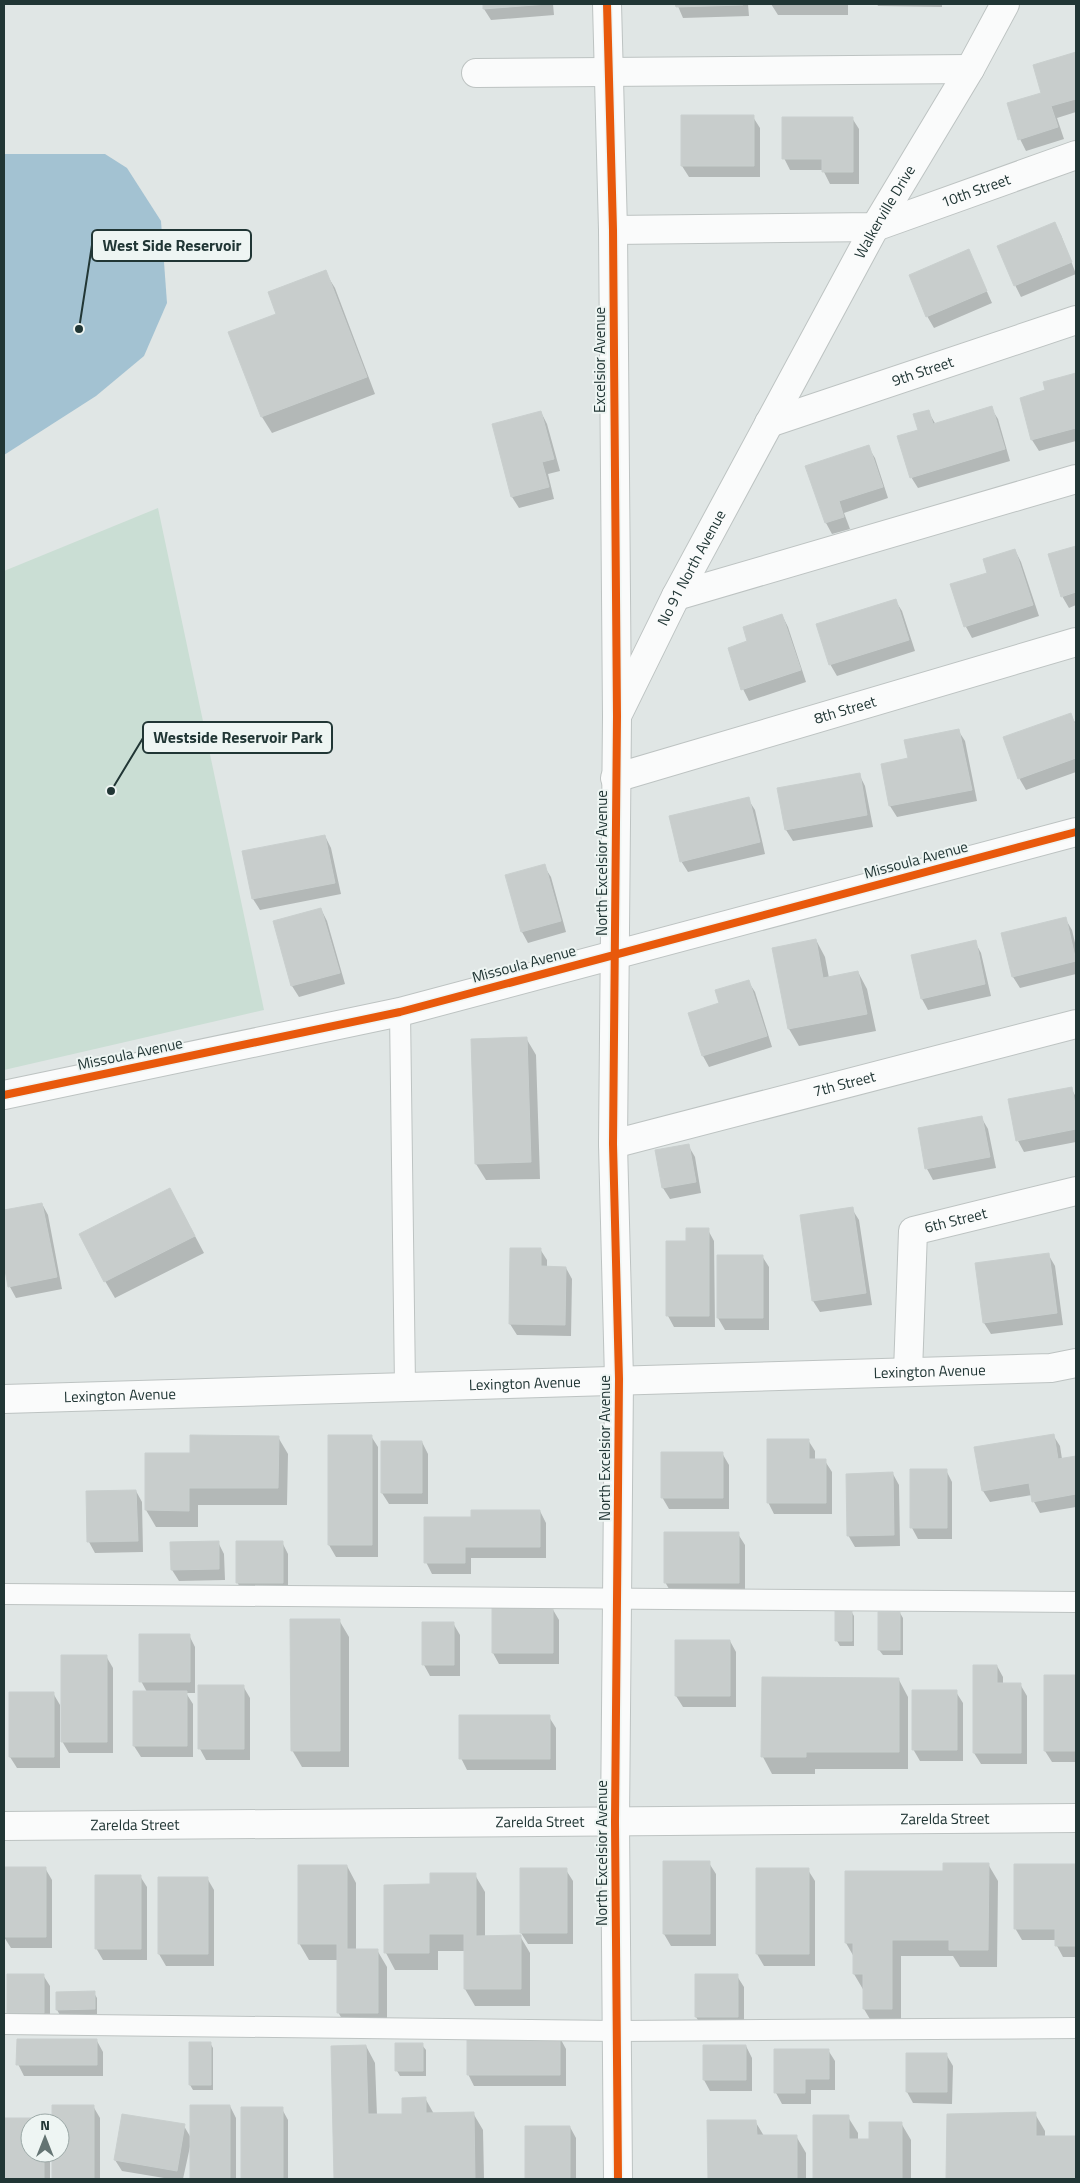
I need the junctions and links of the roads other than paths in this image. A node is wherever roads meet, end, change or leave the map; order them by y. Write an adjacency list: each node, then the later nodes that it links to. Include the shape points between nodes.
1 (607, 4): 4 (street, Excelsior Avenue)
2 (1006, 4): 3 (street, Walkerville Drive)
3 (970, 69): 4 (street); 7 (street, Walkerville Drive)
4 (608, 72): 5 (street); 8 (street, Excelsior Avenue)
5 (476, 73)
6 (1076, 155): 7 (street, 10th Street)
7 (875, 227): 8 (street, 10th Street); 10 (street, Walkerville Drive)
8 (613, 230): 14 (street, Excelsior Avenue)
9 (1076, 320): 10 (street, 9th Street)
10 (769, 423): 12 (street, No 91 North Avenue)
11 (1076, 479): 12 (street)
12 (676, 596): 14 (street, No 91 North Avenue)
13 (1076, 642): 15 (street, 8th Street)
14 (617, 716): 15 (street, North Excelsior Avenue)
15 (615, 778): 17 (street, North Excelsior Avenue)
16 (1076, 832): 17 (street, Missoula Avenue)
17 (616, 954): 18 (street, Missoula Avenue); 21 (street, North Excelsior Avenue)
18 (400, 1012): 20 (street, Missoula Avenue); 26 (lane)
19 (1076, 1024): 21 (street, 7th Street)
20 (4, 1095)
21 (613, 1144): 25 (street, North Excelsior Avenue)
22 (1076, 1191): 24 (street, 6th Street, via 913,1231)
23 (1076, 1363): 24 (street, Lexington Avenue, via 1051,1368)
24 (908, 1372): 25 (street, Lexington Avenue)
25 (619, 1380): 26 (street, Lexington Avenue); 29 (street, North Excelsior Avenue)
26 (404, 1386): 27 (street, Lexington Avenue)
27 (4, 1399)
28 (4, 1594): 29 (lane)
29 (617, 1600): 30 (lane); 32 (street, North Excelsior Avenue)
30 (1076, 1602)
31 (1076, 1818): 32 (street, Zarelda Street)
32 (615, 1822): 33 (street, Zarelda Street); 36 (street, North Excelsior Avenue)
33 (4, 1826)
34 (4, 2024): 36 (lane)
35 (1076, 2028): 36 (lane)
36 (617, 2031): 37 (street, North Excelsior Avenue)
37 (618, 2179)

